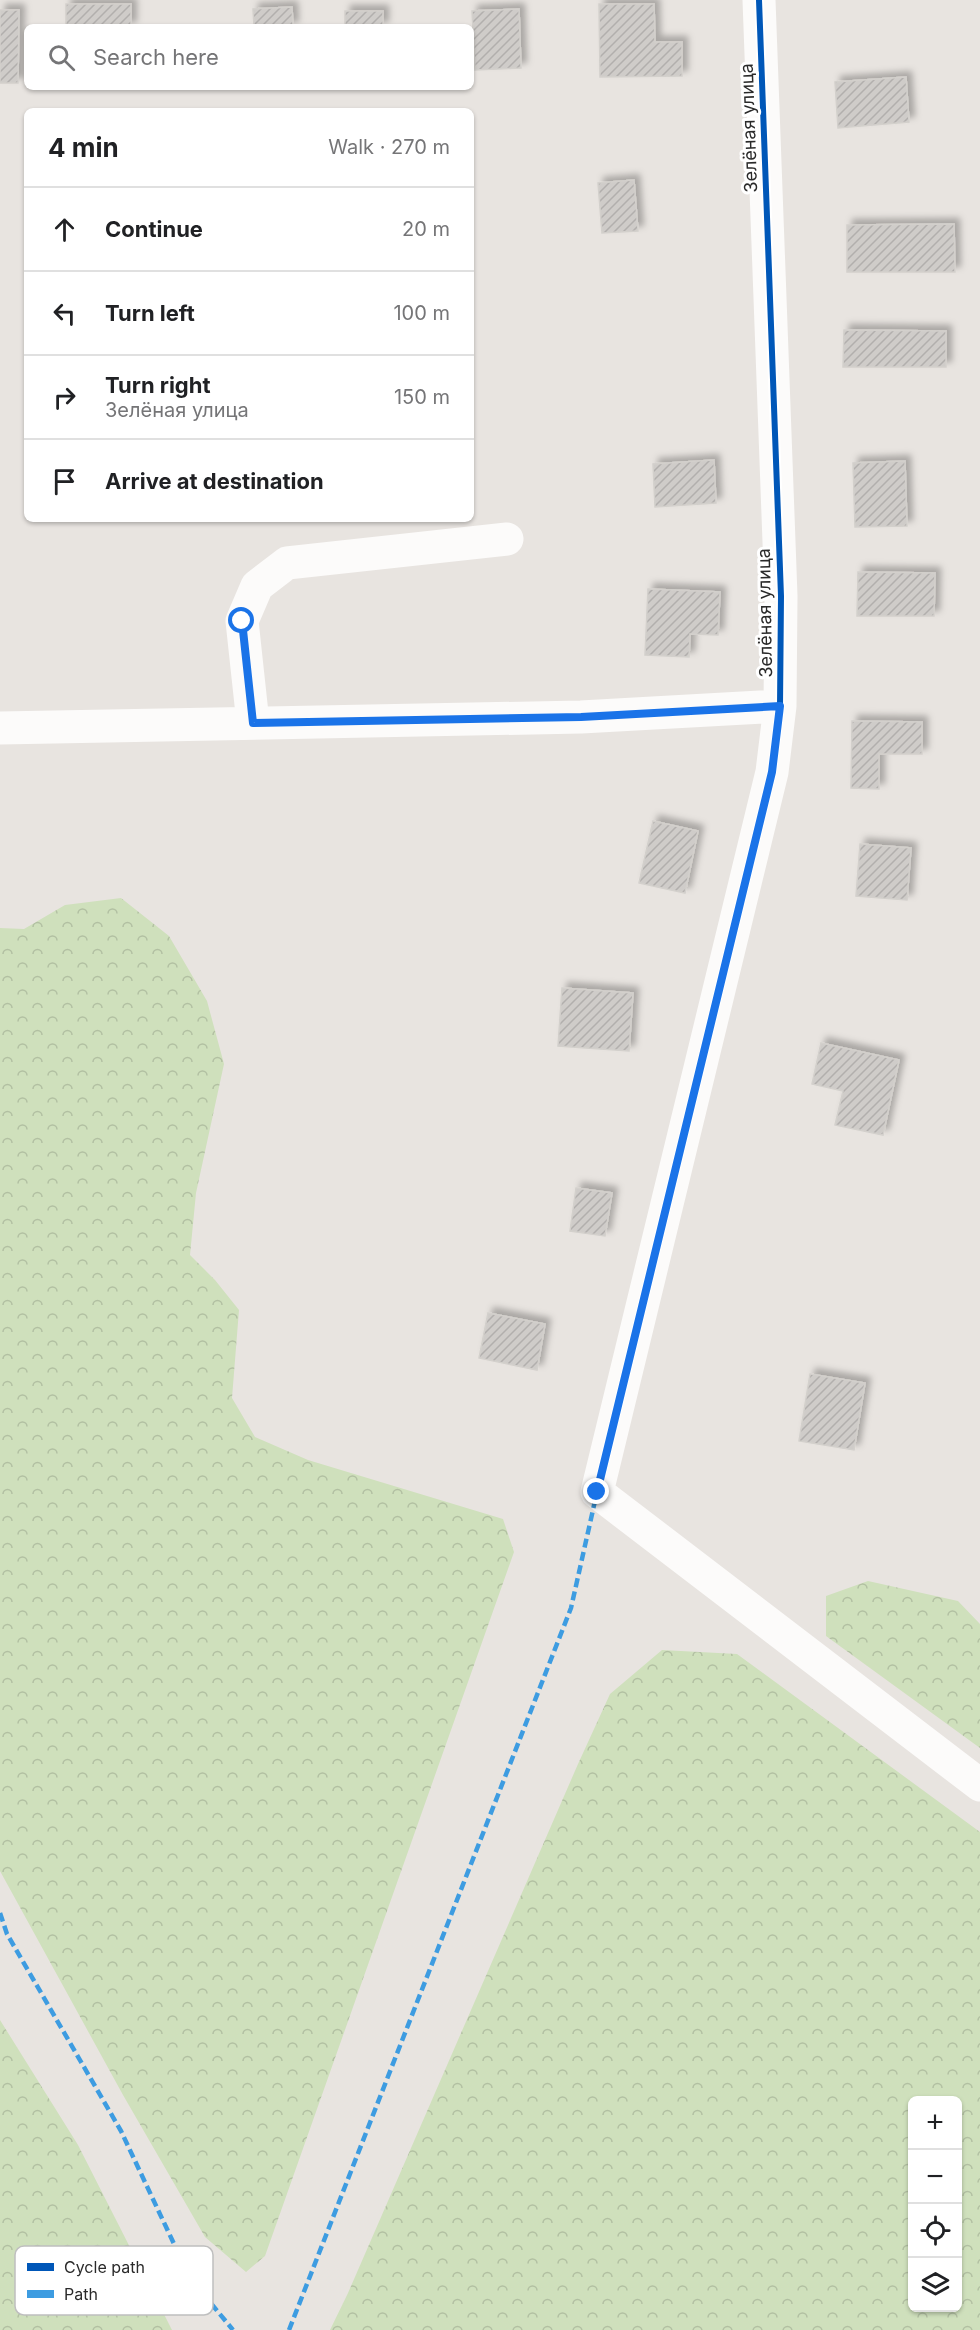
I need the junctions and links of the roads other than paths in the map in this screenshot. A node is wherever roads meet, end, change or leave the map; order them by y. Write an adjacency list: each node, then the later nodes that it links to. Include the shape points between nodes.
1 (759, 0): 3 (street, Зелёная улица, via 781,596)
2 (507, 539): 4 (street, via 287,563 257,586 242,621)
3 (780, 706): 4 (street, via 581,717); 6 (street, Зелёная улица, via 772,772 597,1492)
4 (253, 723): 5 (street)
5 (0, 728)
6 (980, 1785)

